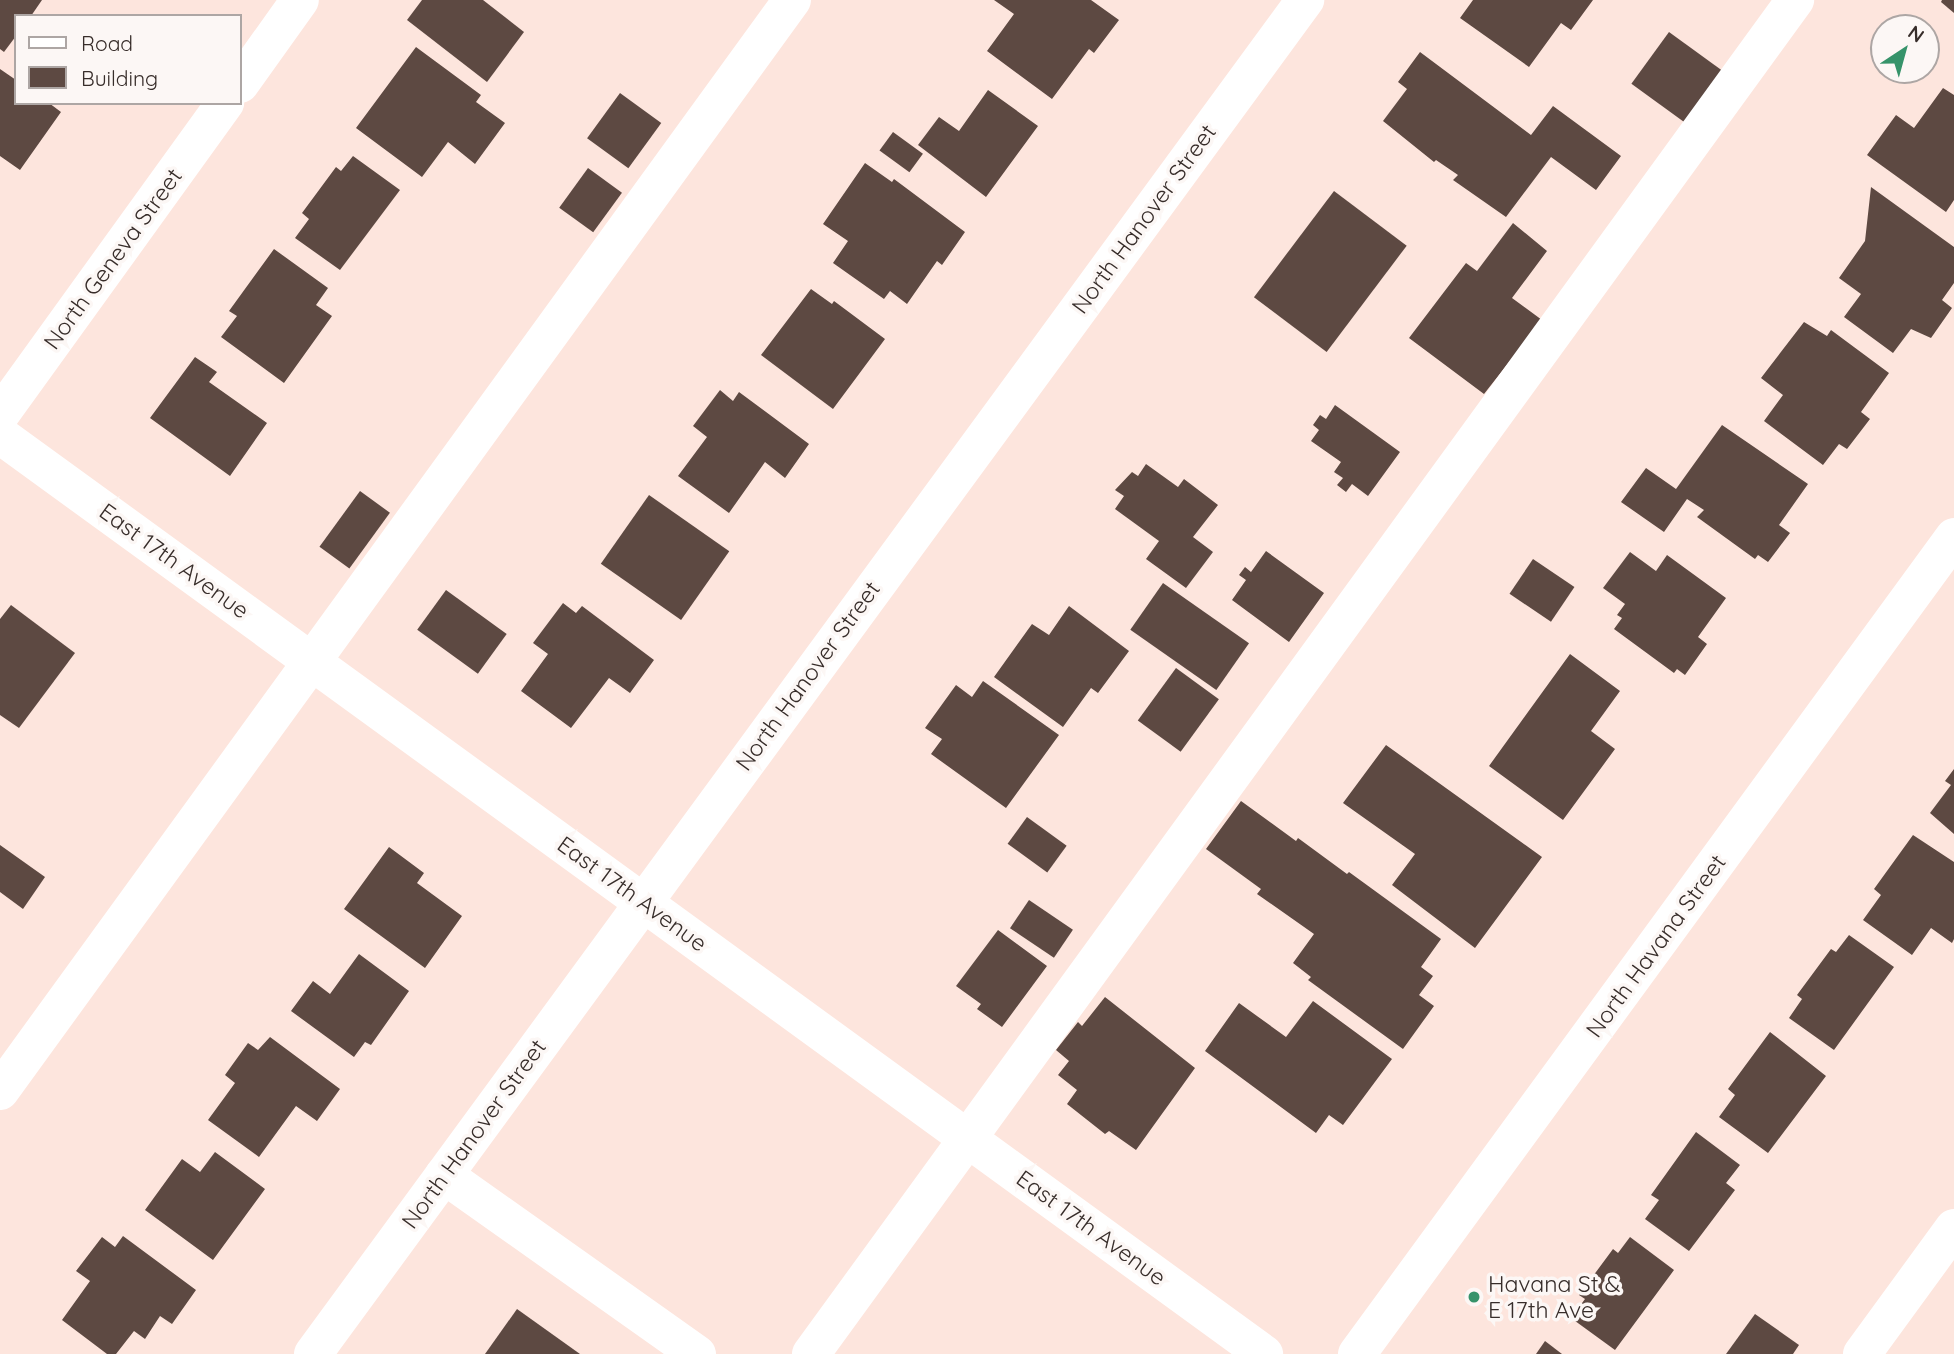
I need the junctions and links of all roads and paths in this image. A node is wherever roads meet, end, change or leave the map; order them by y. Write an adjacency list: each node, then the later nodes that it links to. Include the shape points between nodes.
1 (300, 0): 5 (street)
2 (792, 0): 10 (street)
3 (1305, 0): 11 (street, North Hanover Street)
4 (1795, 0): 13 (street)
5 (242, 80)
6 (224, 105): 7 (street, North Geneva Street)
7 (0, 415)
8 (0, 435): 10 (street, East 17th Avenue)
9 (1954, 537): 20 (street, North Havana Street)
10 (313, 662): 11 (street, East 17th Avenue); 12 (street)
11 (643, 901): 13 (street, East 17th Avenue); 14 (street, North Hanover Street)
12 (0, 1091)
13 (968, 1138): 18 (street); 19 (street, East 17th Avenue)
14 (444, 1175): 16 (street, North Hanover Street); 17 (street)
15 (1954, 1228): 21 (street)
16 (313, 1354)
17 (697, 1354)
18 (811, 1354)
19 (1264, 1354)
20 (1357, 1354)
21 (1862, 1354)

